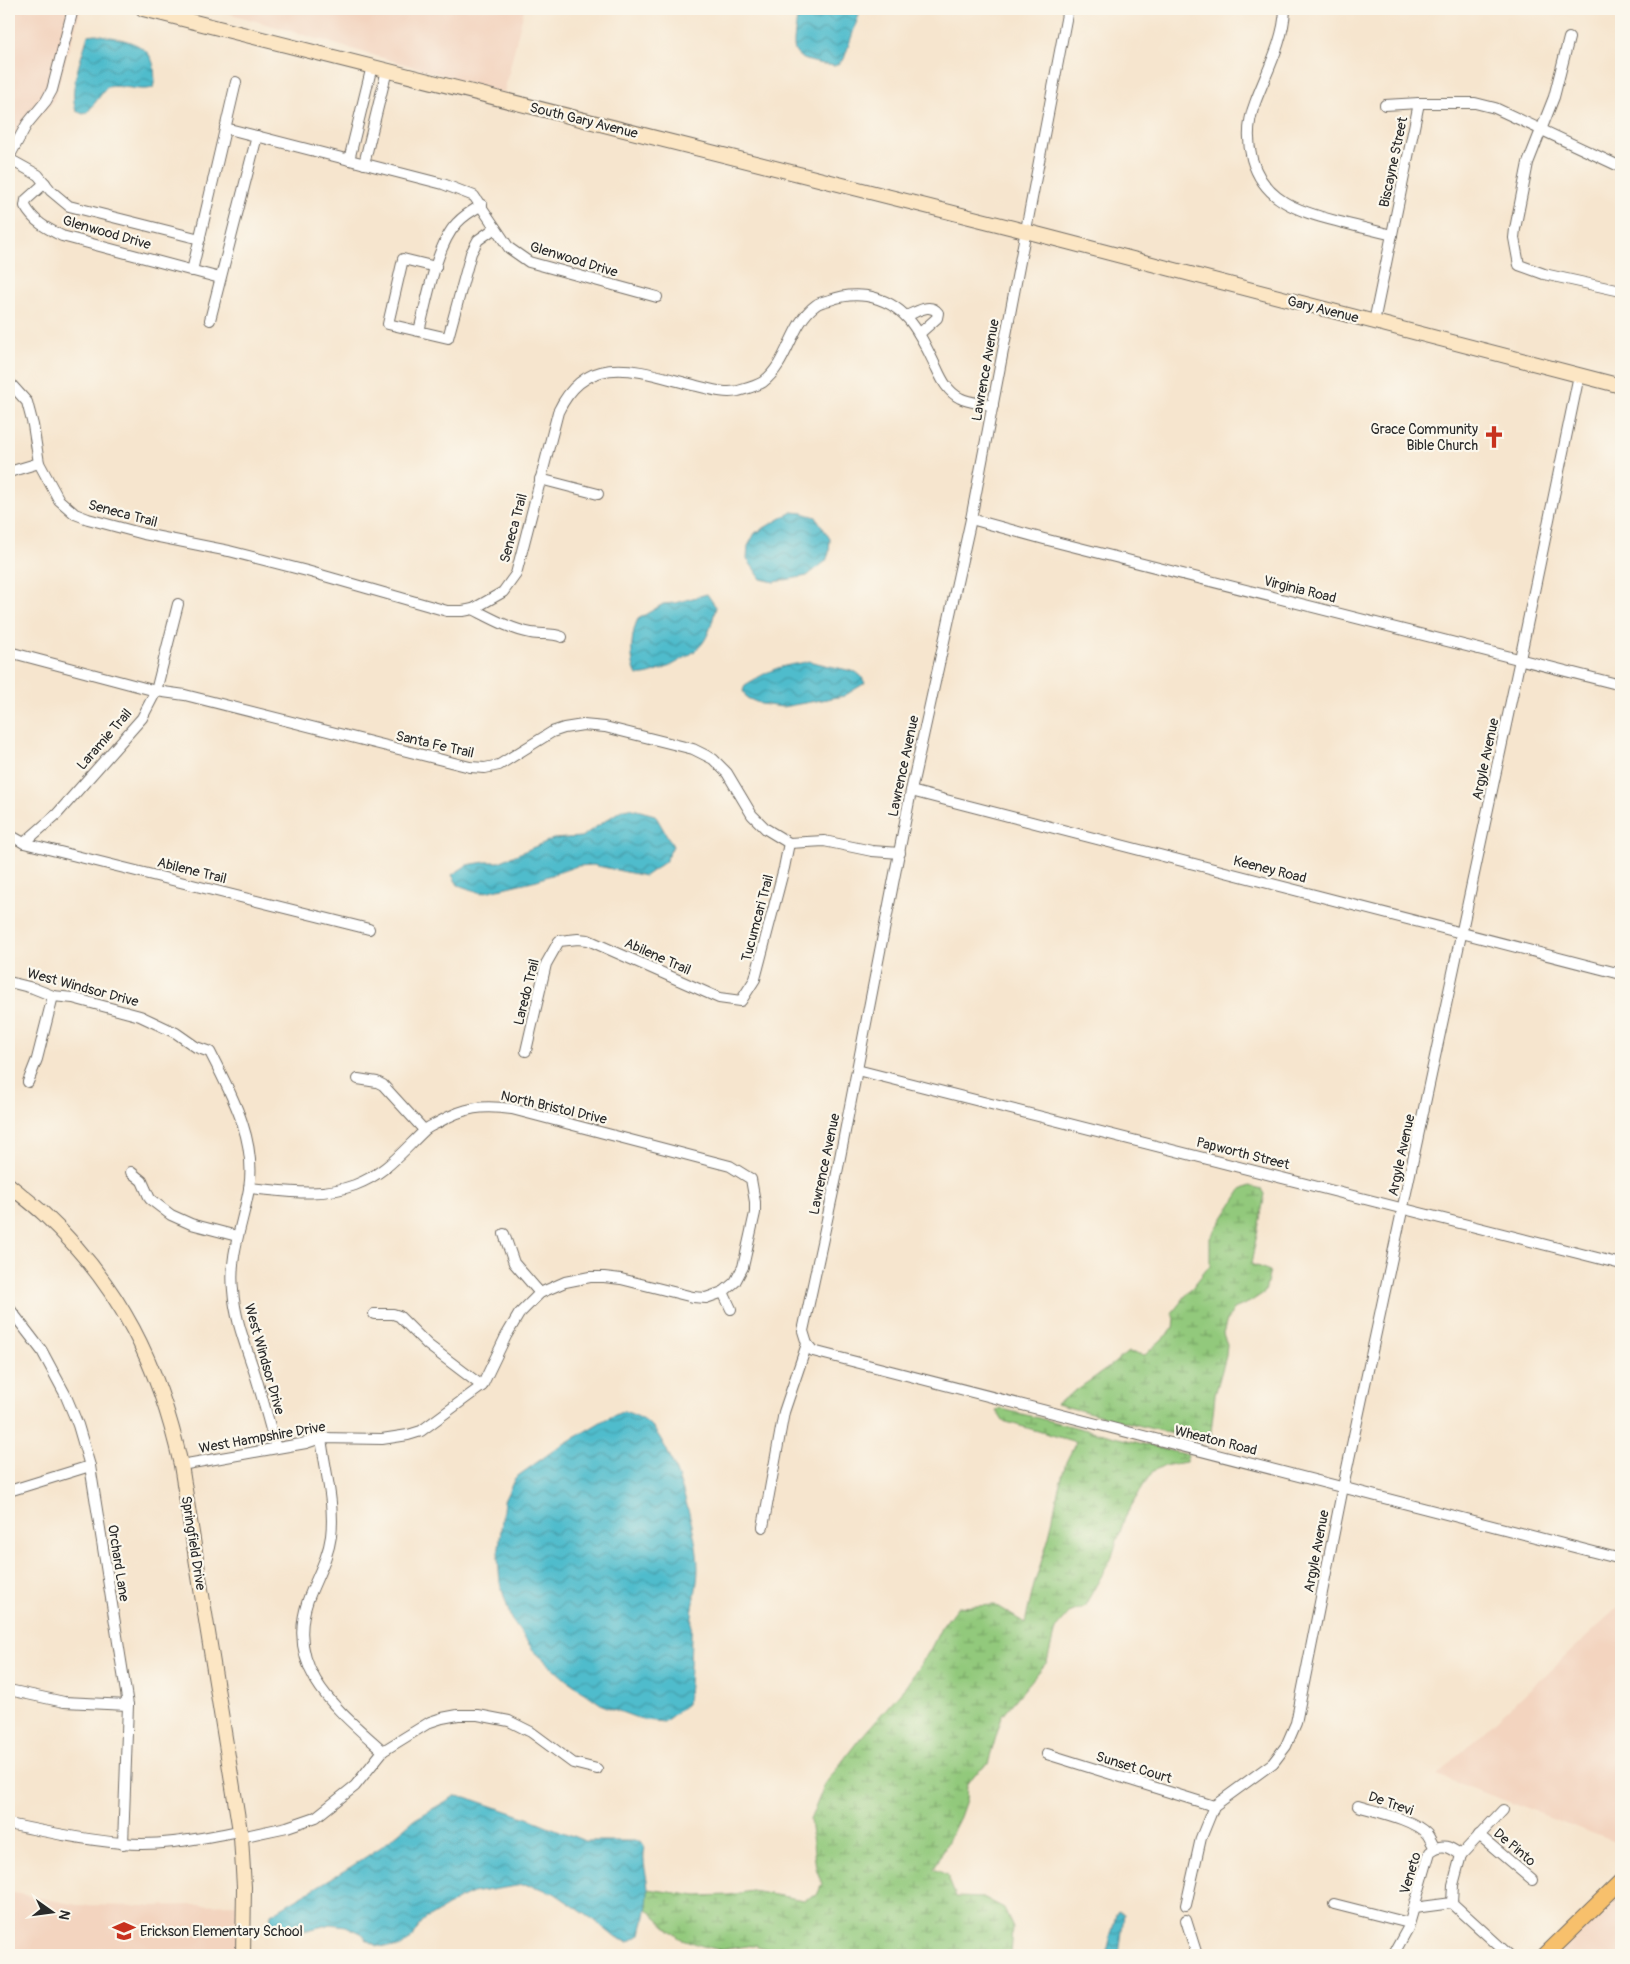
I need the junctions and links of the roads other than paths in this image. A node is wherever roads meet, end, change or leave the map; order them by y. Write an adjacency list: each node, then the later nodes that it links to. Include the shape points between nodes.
1 (73, 9): 14 (street, via 52,90 27,124)
2 (144, 9): 6 (main road, South Gary Avenue)
3 (1068, 9): 21 (street, Lawrence Avenue)
4 (1285, 9): 22 (street, via 1282,31 1250,120 1250,149 1263,183 1292,207)
5 (1569, 38): 12 (street, via 1554,97)
6 (372, 66): 7 (main road, South Gary Avenue); 15 (street)
7 (387, 70): 16 (street); 21 (main road, South Gary Avenue)
8 (236, 82): 11 (street)
9 (1419, 103): 10 (street); 12 (street, Biscayne Street, via 1481,104); 22 (street, Biscayne Street)
10 (1385, 105)
11 (225, 128): 13 (street, Glenwood Drive); 23 (street)
12 (1541, 130): 17 (street, Biscayne Street); 27 (street, via 1528,162 1514,229 1519,265 1544,274)
13 (257, 136): 15 (street, Glenwood Drive); 26 (street)
14 (9, 158): 18 (street, Glenwood Drive, via 38,175)
15 (349, 160): 16 (street, Glenwood Drive)
16 (364, 164): 19 (street, Glenwood Drive, via 443,184 474,196)
17 (1621, 167)
18 (44, 183): 23 (street, Glenwood Drive, via 69,206); 25 (street, Glenwood Drive, via 24,206 42,226 62,236)
19 (482, 205): 20 (street, Glenwood Drive); 24 (street, via 466,214 450,232)
20 (495, 228): 28 (street, Glenwood Drive, via 509,248 529,262); 32 (street, via 478,240 471,253 448,338)
21 (1025, 231): 31 (main road, Gary Avenue); 37 (street, Lawrence Avenue)
22 (1392, 235): 31 (street, Biscayne Street)
23 (200, 239): 25 (street)
24 (436, 267): 32 (street); 32 (street, via 403,259 388,324)
25 (192, 271): 26 (street, Glenwood Drive)
26 (220, 278): 30 (street)
27 (1621, 291)
28 (657, 297)
29 (906, 316): 33 (street, Seneca Trail); 33 (street, via 930,306 938,313 938,318); 40 (street, Seneca Trail, via 888,302 868,296 845,295 816,304 799,324 780,362 762,383 737,391 717,391 625,369 587,376 572,390 558,412)
30 (210, 320)
31 (1374, 322): 34 (main road, Gary Avenue)
32 (419, 331)
33 (919, 334): 37 (street, Seneca Trail, via 944,385 960,398)
34 (1579, 375): 36 (main road, Gary Avenue); 47 (street, Argyle Avenue)
35 (9, 382): 38 (street, Seneca Trail, via 27,402)
36 (1621, 386)
37 (993, 406): 42 (street, Lawrence Avenue)
38 (39, 463): 39 (street); 44 (street, Seneca Trail, via 59,500 88,519 306,571 447,611)
39 (9, 472)
40 (540, 479): 41 (street); 44 (street, Seneca Trail, via 516,574 503,592)
41 (598, 494)
42 (972, 519): 47 (street, Virginia Road); 50 (street, Lawrence Avenue)
43 (178, 604): 49 (street, Laramie Trail)
44 (473, 608): 45 (street, via 530,633)
45 (562, 637)
46 (9, 652): 49 (street, Santa Fe Trail)
47 (1520, 659): 48 (street, Virginia Road); 56 (street, Argyle Avenue)
48 (1621, 685)
49 (156, 691): 52 (street, Laramie Trail, via 142,718 57,814); 53 (street, Santa Fe Trail, via 185,695 476,768 499,765 564,728 583,725 604,727 693,749 713,759 727,773 752,815)
50 (911, 791): 54 (street, Lawrence Avenue); 56 (street, Keeney Road)
51 (9, 837): 52 (street, Abilene Trail)
52 (24, 843): 55 (street, Abilene Trail)
53 (788, 843): 54 (street, via 824,840 872,851); 61 (street, Tucumcari Trail, via 755,979)
54 (900, 853): 63 (street, Lawrence Avenue)
55 (369, 929)
56 (1462, 933): 58 (street, Keeney Road); 70 (street, Argyle Avenue)
57 (559, 941): 61 (street, Abilene Trail, via 588,940 719,998 741,1001); 62 (street, Laredo Trail, via 546,964)
58 (1621, 974)
59 (9, 982): 60 (street, West Windsor Drive)
60 (53, 996): 65 (street); 69 (street, West Windsor Drive, via 74,998 140,1016 210,1052 242,1120 247,1139)
61 (743, 997)
62 (526, 1051)
63 (857, 1070): 70 (street, Papworth Street); 79 (street, Lawrence Avenue, via 803,1331)
64 (358, 1079): 66 (street, via 383,1086)
65 (28, 1082)
66 (424, 1130): 69 (street, North Bristol Drive, via 383,1171 345,1188 306,1194); 74 (street, North Bristol Drive, via 455,1113 491,1106 723,1163 751,1179 755,1202 743,1267 735,1282)
67 (131, 1172): 72 (street, via 142,1181 150,1199 171,1215 191,1224)
68 (9, 1186): 83 (main road, Springfield Drive, via 54,1224 114,1295 159,1383)
69 (249, 1188): 72 (street, West Windsor Drive)
70 (1404, 1207): 73 (street, Papworth Street); 85 (street, Argyle Avenue)
71 (504, 1234): 75 (street, via 514,1263)
72 (237, 1236): 82 (street, West Windsor Drive, via 232,1274 237,1321)
73 (1621, 1264)
74 (723, 1292): 75 (street, West Hampshire Drive, via 706,1298 692,1297 620,1279 590,1277 565,1282); 76 (street)
75 (540, 1293): 80 (street, West Hampshire Drive, via 512,1324)
76 (730, 1309)
77 (9, 1310): 84 (street, Orchard Lane, via 42,1351 65,1394)
78 (374, 1314): 80 (street, via 399,1316 428,1345)
79 (807, 1344): 85 (street, Wheaton Road, via 813,1351); 87 (street, Lawrence Avenue, via 784,1412)
80 (482, 1386): 81 (street, West Hampshire Drive, via 421,1431 374,1440)
81 (321, 1438): 82 (street, West Hampshire Drive); 91 (street, via 331,1510 331,1535 328,1554 308,1601 304,1646 310,1672 325,1695)
82 (276, 1448): 83 (street, West Hampshire Drive)
83 (181, 1465): 98 (main road, Springfield Drive)
84 (90, 1466): 86 (street); 90 (street, Orchard Lane)
85 (1343, 1487): 88 (street, Wheaton Road); 94 (street, Argyle Avenue, via 1292,1736 1271,1765)
86 (9, 1491)
87 (763, 1527)
88 (1621, 1559)
89 (9, 1690): 90 (street, via 64,1702)
90 (128, 1705): 100 (street, Orchard Lane)
91 (383, 1751): 93 (street, via 430,1722 458,1715 478,1715 522,1727 573,1763); 98 (street, via 356,1786 316,1817 287,1827)
92 (1046, 1754): 94 (street, Sunset Court)
93 (597, 1769)
94 (1214, 1806): 107 (street, via 1201,1838)
95 (1358, 1806): 101 (street, De Trevi, via 1413,1825 1426,1834)
96 (1503, 1810): 99 (street)
97 (9, 1824): 100 (street)
98 (240, 1834): 100 (street, via 176,1842); 111 (main road, Springfield Drive, via 244,1887)
99 (1479, 1835): 102 (street); 103 (street, De Pinto)
100 (123, 1844)
101 (1435, 1848): 102 (street, Veneto, via 1446,1846); 108 (street, Veneto, via 1427,1858)
102 (1461, 1855): 105 (street)
103 (1532, 1880)
104 (1621, 1881): 115 (main road)
105 (1452, 1903): 108 (street, Veneto); 114 (street)
106 (1334, 1904): 110 (street)
107 (1186, 1905)
108 (1414, 1908): 110 (street, Veneto)
109 (1186, 1920): 112 (street)
110 (1409, 1923): 113 (street, Veneto)
111 (243, 1955)
112 (1197, 1955)
113 (1393, 1955)
114 (1509, 1955)
115 (1545, 1955)

